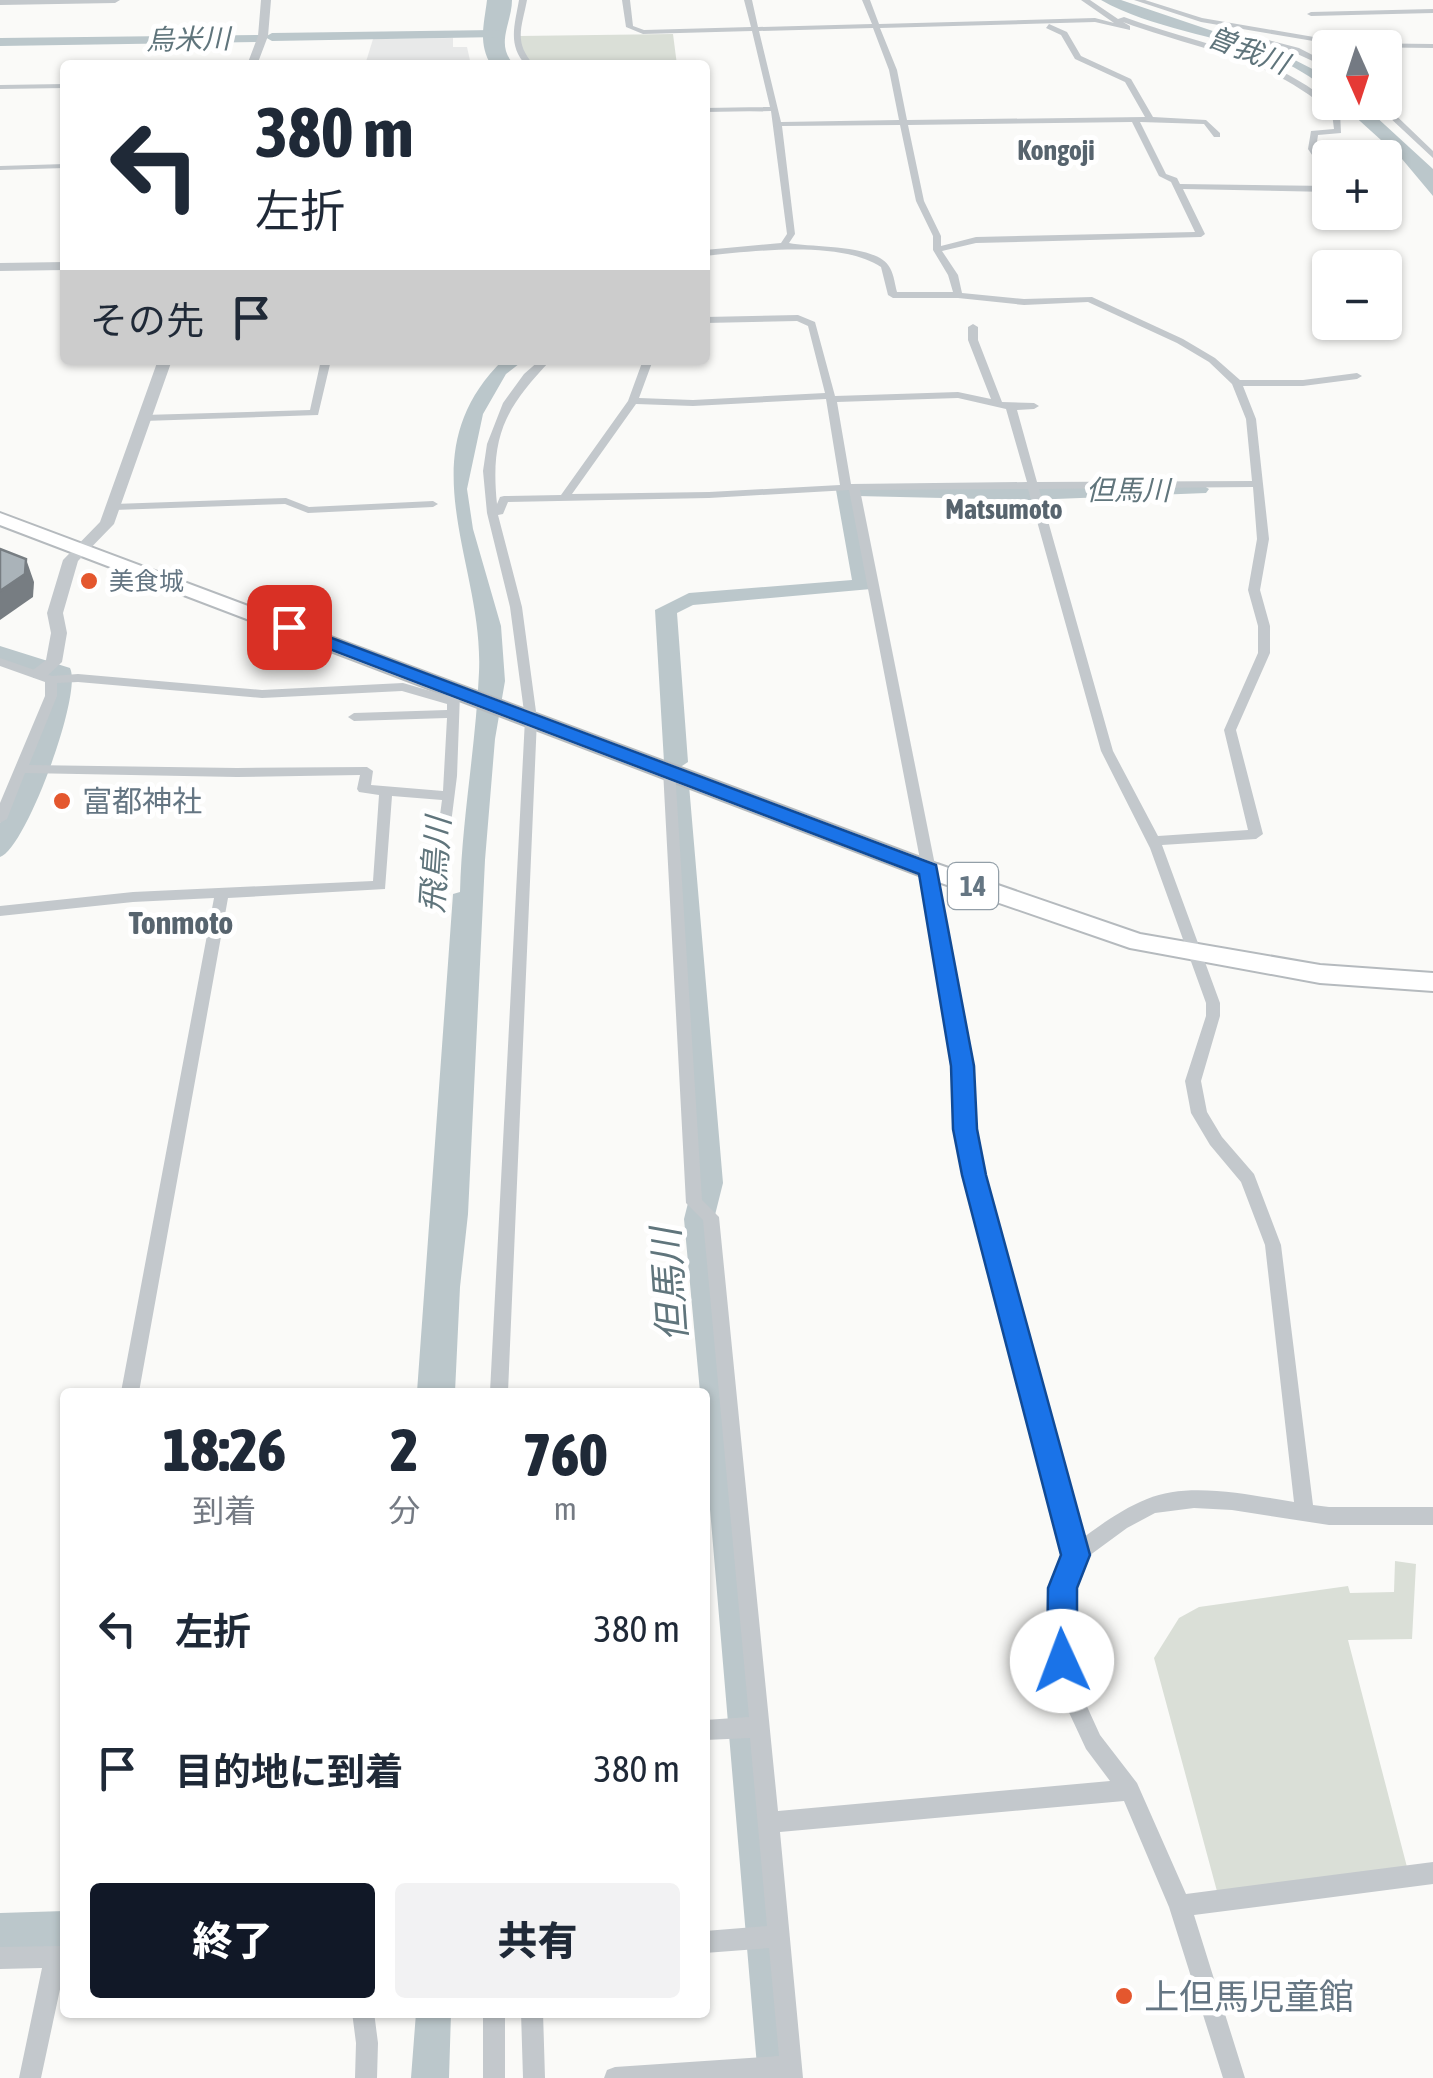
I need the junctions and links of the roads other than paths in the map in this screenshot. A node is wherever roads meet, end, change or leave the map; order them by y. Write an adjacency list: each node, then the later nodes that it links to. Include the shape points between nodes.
1 (35, 0): 2 (street); 10 (street)
2 (115, 0)
3 (266, 0): 21 (street)
4 (523, 0): 22 (street, via 516,43)
5 (626, 0): 18 (street, via 630,27 639,32)
6 (748, 0): 18 (street)
7 (866, 0): 16 (street)
8 (1085, 0): 13 (street)
9 (1146, 1): 14 (street); 17 (street)
10 (0, 2)
11 (1433, 11): 12 (street)
12 (1311, 14)
13 (1113, 15): 15 (street, via 1128,28 1100,20); 35 (street, via 1242,55 1310,88 1336,112 1338,132 1314,132)
14 (1201, 20): 17 (street); 19 (street, via 1349,45)
15 (1040, 24): 16 (street); 27 (street, via 1064,34 1078,57 1122,76)
16 (876, 28): 18 (street); 30 (street)
17 (1221, 29): 20 (street)
18 (757, 30): 25 (street)
19 (1433, 46)
20 (1312, 58)
21 (254, 60)
22 (525, 60)
23 (60, 86): 24 (street)
24 (0, 87)
25 (773, 109): 26 (street); 31 (street)
26 (710, 110)
27 (1150, 119): 28 (street); 33 (street, via 1206,122)
28 (1135, 120): 30 (street); 39 (street, via 1163,176)
29 (1397, 120): 32 (street)
30 (906, 123): 31 (street); 42 (street)
31 (778, 124): 41 (street, via 791,234)
32 (1402, 125): 34 (street); 36 (street)
33 (1217, 135)
34 (1433, 138)
35 (1313, 140)
36 (1433, 156)
37 (60, 166): 38 (street)
38 (0, 168)
39 (1177, 186): 40 (street); 42 (street, via 1202,234 976,240)
40 (1312, 189)
41 (784, 245): 43 (street); 46 (street, via 879,260 893,295)
42 (937, 250): 46 (street)
43 (710, 253)
44 (60, 266): 45 (street)
45 (0, 267)
46 (958, 294): 54 (street, via 1098,301 1212,360)
47 (710, 320): 55 (street, via 806,320)
48 (972, 327): 57 (street)
49 (163, 365): 59 (street)
50 (325, 365): 59 (street, via 314,413)
51 (541, 365): 66 (street, via 517,388 492,444)
52 (646, 365): 56 (street)
53 (1358, 376): 54 (street)
54 (1237, 383): 61 (street, via 1251,420)
55 (830, 397): 56 (street); 57 (street, via 958,395); 62 (street)
56 (634, 400): 63 (street)
57 (1004, 405): 58 (street); 60 (street)
58 (1034, 406)
59 (144, 418): 65 (street)
60 (1033, 484): 61 (street); 62 (street); 79 (street, via 1107,751)
61 (1258, 484): 79 (street, via 1263,539 1254,590 1264,653 1230,730 1256,834)
62 (850, 486): 63 (street); 81 (street)
63 (563, 499): 66 (street, via 504,500)
64 (433, 504): 65 (street)
65 (114, 507): 68 (street)
66 (492, 512): 73 (street, via 516,607)
67 (0, 519): 68 (main road, 14)
68 (79, 548): 70 (street, via 54,613 59,633); 71 (main road, 14)
69 (0, 662): 70 (street)
70 (45, 677): 71 (street, via 262,694 403,686); 74 (street, via 51,696)
71 (454, 699): 72 (street); 73 (main road, 14); 77 (street)
72 (354, 717)
73 (531, 719): 75 (main road, 14); 87 (street)
74 (22, 769): 76 (street, via 246,776 366,771 364,789); 78 (street)
75 (668, 770): 81 (main road, 14); 91 (street, via 694,1203 711,1218 718,1267)
76 (386, 790): 77 (street); 82 (street, via 380,886)
77 (449, 796): 80 (street)
78 (0, 819)
79 (1152, 840): 84 (street)
80 (440, 868)
81 (929, 870): 84 (main road, 14); 90 (street, via 974,1175)
82 (222, 892): 83 (street); 86 (street)
83 (0, 911)
84 (1198, 956): 85 (main road, 14); 88 (street, via 1213,1016 1193,1081 1199,1113 1248,1179 1273,1245)
85 (1433, 982)
86 (131, 1388)
87 (499, 1388)
88 (1304, 1511): 89 (street); 90 (street, via 1194,1499 1152,1505)
89 (1433, 1516)
90 (1075, 1555): 93 (street, via 1063,1588 1062,1661 1069,1691 1092,1742)
91 (760, 1727): 92 (street); 94 (street)
92 (710, 1730)
93 (1130, 1790): 94 (street); 96 (street)
94 (770, 1822): 97 (street)
95 (1433, 1873): 96 (street)
96 (1180, 1906): 110 (street)
97 (779, 1936): 98 (street); 104 (street)
98 (710, 1942)
99 (60, 1957): 100 (street); 105 (street)
100 (0, 1958)
101 (364, 2018): 106 (street)
102 (494, 2018): 107 (street)
103 (532, 2018): 108 (street)
104 (785, 2070): 109 (street)
105 (30, 2078)
106 (366, 2078)
107 (494, 2078)
108 (534, 2078)
109 (615, 2078)
110 (1234, 2078)

